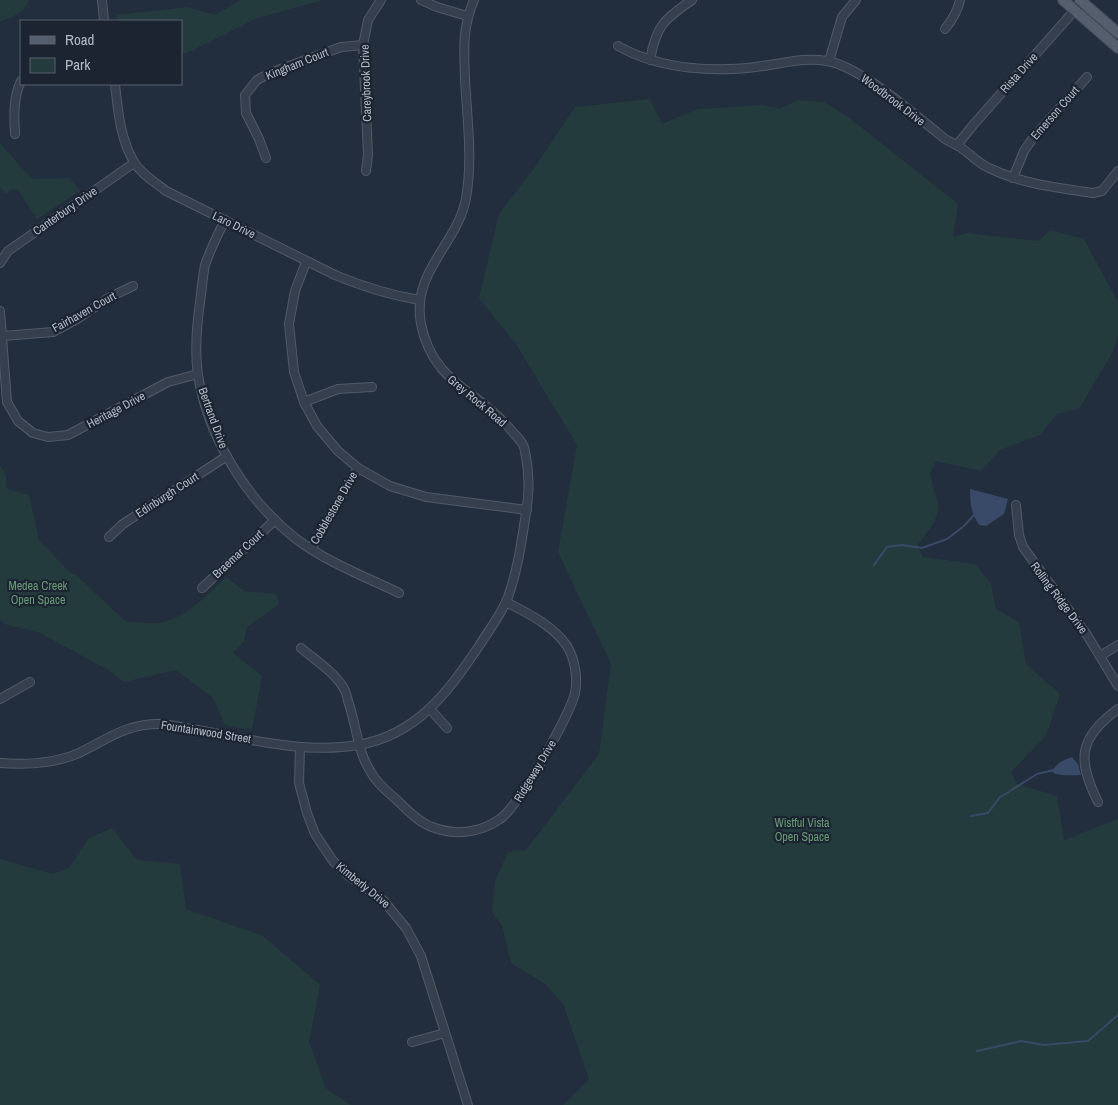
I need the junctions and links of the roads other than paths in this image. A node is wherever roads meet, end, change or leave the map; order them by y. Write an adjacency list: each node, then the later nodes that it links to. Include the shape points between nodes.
1 (102, 0): 12 (street)
2 (381, 0): 15 (street, Careybrook Drive, via 368,20)
3 (421, 0): 11 (street)
4 (474, 0): 11 (street, Grey Rock Road)
5 (692, 0): 18 (street, via 662,25 653,41)
6 (856, 0): 19 (street, via 842,17)
7 (960, 0): 13 (street, via 954,18)
8 (1064, 0): 10 (main road)
9 (1081, 1): 10 (street, Rista Drive); 14 (main road)
10 (1075, 10): 17 (main road); 24 (street, Rista Drive)
11 (467, 16): 34 (street, Grey Rock Road, via 463,41 469,166 466,201 450,237 428,271)
12 (104, 20)
13 (945, 29)
14 (1118, 33)
15 (363, 45): 25 (street, Kingham Court, via 341,47 257,80 245,95 246,113); 27 (street, Careybrook Drive, via 367,98)
16 (618, 46): 18 (street, Woodbrook Drive)
17 (1118, 48)
18 (650, 60): 19 (street, Woodbrook Drive, via 688,68 730,70 802,59)
19 (829, 61): 24 (street, Woodbrook Drive, via 872,83 946,141)
20 (1087, 77): 29 (street, Emerson Court, via 1033,138)
21 (20, 83): 23 (street, via 14,108)
22 (115, 85): 26 (street, Laro Drive, via 123,136)
23 (15, 134)
24 (957, 145): 29 (street, Woodbrook Drive, via 988,168)
25 (266, 158)
26 (134, 163): 30 (street, Laro Drive, via 166,191); 31 (street, Canterbury Drive, via 8,251)
27 (366, 171)
28 (1118, 171): 29 (street, Woodbrook Drive, via 1102,191 1093,194 1030,184)
29 (1013, 178)
30 (225, 220): 32 (street, Laro Drive); 37 (street, Bertrand Drive, via 205,265 197,323)
31 (0, 262)
32 (306, 262): 34 (street, Laro Drive, via 364,287); 39 (street, via 295,291 289,324 294,372)
33 (133, 286): 36 (street, Fairhaven Court, via 53,332)
34 (420, 300): 43 (street, Grey Rock Road, via 424,337 442,371 501,418 523,445 530,478)
35 (0, 311): 36 (street)
36 (3, 336): 37 (street, Heritage Drive, via 7,402 18,422 33,433 48,437 68,435 168,382)
37 (198, 374): 40 (street, Bertrand Drive)
38 (372, 387): 39 (street, via 338,389)
39 (304, 402): 41 (street, via 332,445)
40 (227, 456): 44 (street, Bertrand Drive); 45 (street, Edinburgh Court, via 123,524)
41 (358, 468): 43 (street, via 390,486 426,497); 46 (street, Cobblestone Drive)
42 (1016, 505): 52 (street, Rolling Ridge Drive, via 1023,547)
43 (527, 510): 49 (street, Grey Rock Road, via 517,570)
44 (274, 520): 46 (street, Bertrand Drive); 47 (street, Braemar Court)
45 (109, 537)
46 (311, 549): 48 (street, Bertrand Drive)
47 (202, 588)
48 (399, 593)
49 (506, 602): 56 (street, Grey Rock Road, via 456,681); 59 (street, Ridgeway Drive, via 544,624 567,646 575,668 575,692 568,715 514,805 501,819 475,832 431,827 375,780)
50 (1118, 645): 52 (street)
51 (301, 648): 59 (street, Ridgeway Drive, via 344,688)
52 (1100, 656): 54 (street, Rolling Ridge Drive)
53 (30, 682): 55 (street)
54 (1118, 686)
55 (0, 700)
56 (430, 709): 58 (street); 59 (street, Grey Rock Road, via 399,730)
57 (1118, 709): 62 (street, via 1100,723 1084,752 1086,775)
58 (447, 728)
59 (360, 745): 60 (street, Fountainwood Street)
60 (300, 748): 61 (street, Fountainwood Street, via 154,725 119,732 78,754 58,760 22,765); 63 (street, Kimberly Drive, via 299,783 315,834 333,861 383,900 406,928 422,956)
61 (0, 763)
62 (1098, 802)
63 (445, 1033): 64 (street); 65 (street, Kimberly Drive)
64 (412, 1042)
65 (468, 1105)

